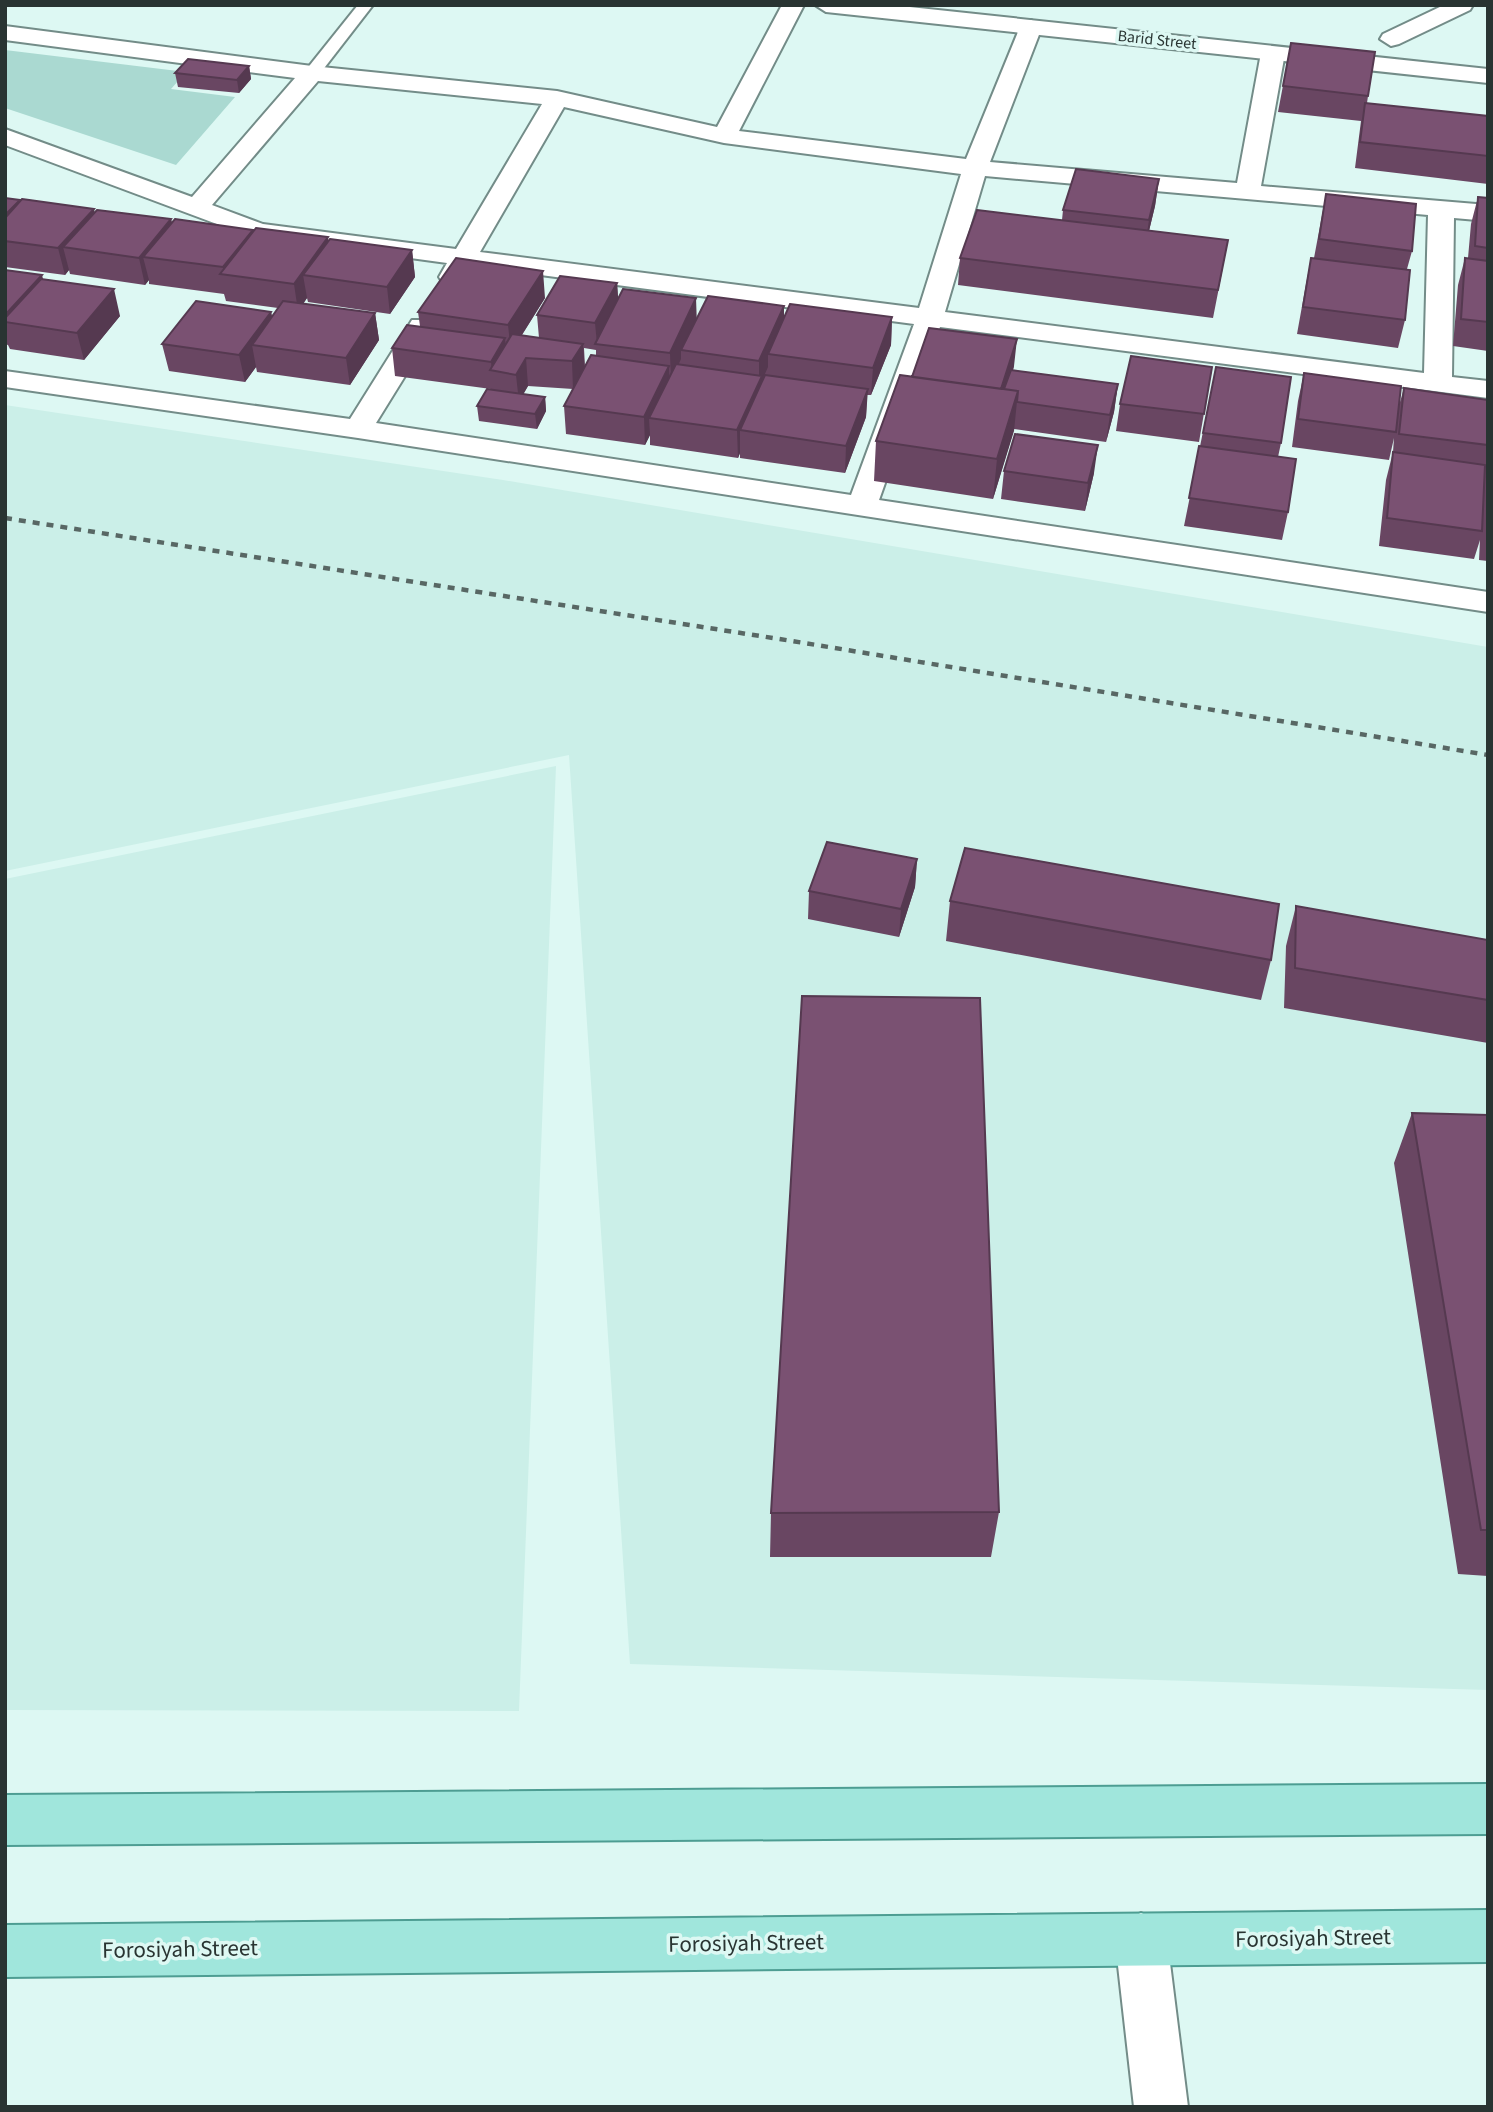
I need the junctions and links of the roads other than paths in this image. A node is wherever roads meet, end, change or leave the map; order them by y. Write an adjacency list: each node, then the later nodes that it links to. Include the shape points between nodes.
1 (366, 5): 11 (lane)
2 (793, 5): 14 (street)
3 (826, 5): 5 (street, Barid Street)
4 (1462, 5): 8 (street)
5 (1031, 27): 10 (street, Barid Street); 16 (street)
6 (5, 33): 11 (street)
7 (1364, 36): 8 (street)
8 (1391, 39): 9 (street)
9 (1433, 44)
10 (1273, 53): 12 (street, Barid Street); 17 (street)
11 (312, 73): 13 (street); 18 (street)
12 (1488, 76)
13 (557, 98): 14 (street); 21 (street)
14 (724, 136): 16 (street)
15 (7, 139): 18 (street)
16 (975, 168): 17 (street); 22 (street)
17 (1248, 190): 19 (street)
18 (196, 208): 21 (street, via 258,231)
19 (1441, 209): 20 (street); 24 (street)
20 (1488, 213)
21 (465, 257): 22 (street); 26 (street)
22 (930, 317): 24 (street); 27 (street)
23 (5, 379): 26 (street)
24 (1438, 383): 25 (street)
25 (1488, 390)
26 (358, 429): 27 (street)
27 (862, 506): 28 (street)
28 (1488, 602)
29 (1488, 1809): 30 (main road)
30 (5, 1820)
31 (1488, 1936): 32 (main road, Forosiyah Street)
32 (1141, 1939): 33 (main road, Forosiyah Street); 34 (street)
33 (5, 1951)
34 (1161, 2107)

